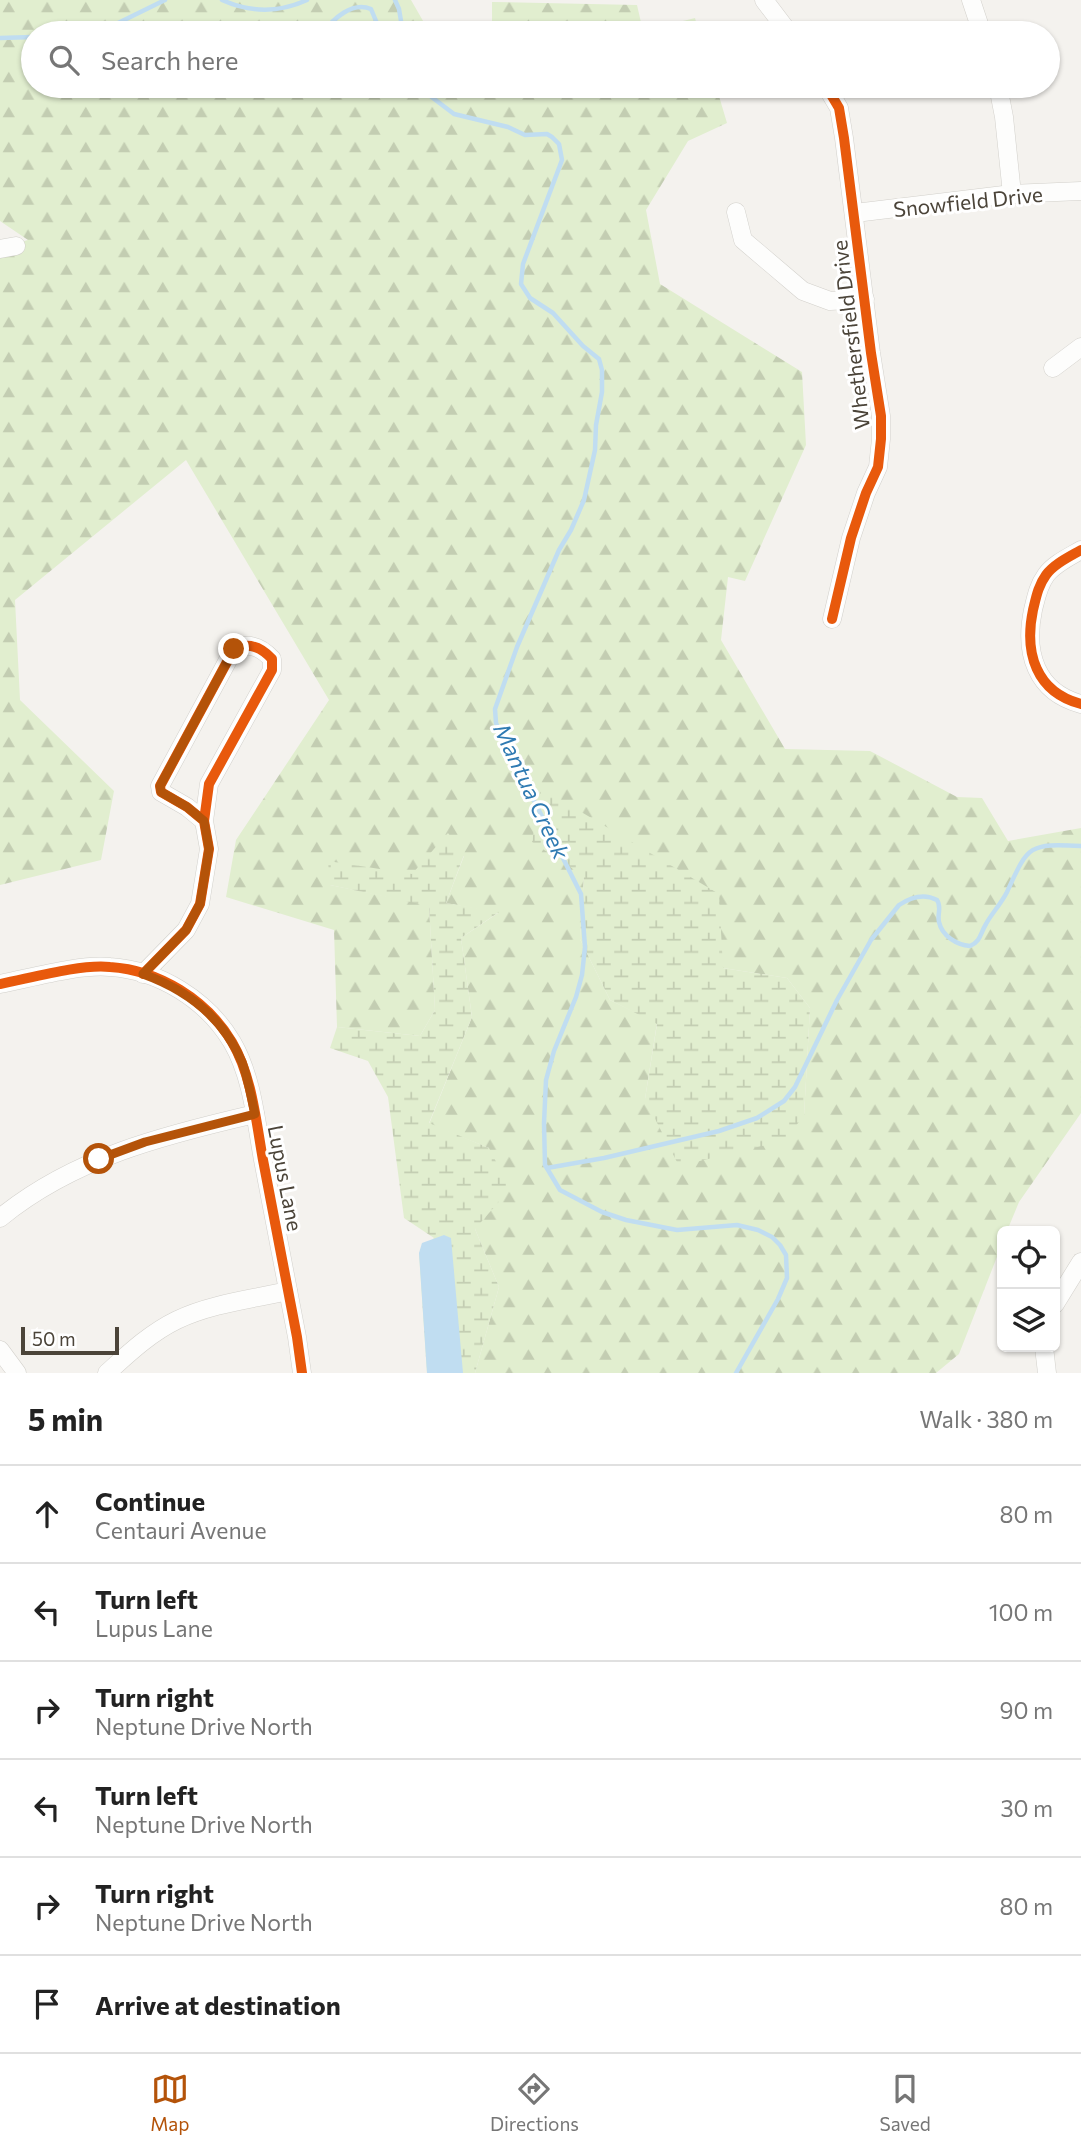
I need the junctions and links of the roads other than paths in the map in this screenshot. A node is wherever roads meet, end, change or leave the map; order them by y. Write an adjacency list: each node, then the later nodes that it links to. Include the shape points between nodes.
1 (764, 0): 3 (street)
2 (971, 0): 4 (street)
3 (780, 21)
4 (978, 21)
5 (833, 98): 10 (street, Whethersfield Drive, via 839,108)
6 (1000, 98): 8 (street)
7 (1081, 191): 8 (street, Snowfield Drive)
8 (1012, 194): 10 (street, Snowfield Drive)
9 (736, 212): 11 (street, via 743,240 803,291 830,301)
10 (855, 212): 11 (street, Whethersfield Drive)
11 (865, 299): 15 (street, Whethersfield Drive, via 881,439 878,467 851,538)
12 (1081, 347): 13 (street)
13 (1053, 368)
14 (1081, 550): 16 (street, via 1048,573 1038,587 1030,649 1048,687 1065,700)
15 (832, 619)
16 (1081, 704)
17 (204, 821): 17 (street, via 209,784 272,670 272,659 253,645 234,649 160,786 161,792); 18 (street, via 209,849 200,904 186,930)
18 (143, 974): 19 (street, Lupus Lane, via 95,966); 20 (street, Lupus Lane, via 188,994 222,1028 243,1064)
19 (0, 985)
20 (255, 1114): 21 (street, via 130,1146 77,1169); 23 (street, Lupus Lane)
21 (0, 1218)
22 (1081, 1262): 24 (street)
23 (288, 1291): 28 (street, via 178,1320); 29 (street, Lupus Lane)
24 (1060, 1296)
25 (0, 1350): 27 (street)
26 (1045, 1352): 30 (street)
27 (17, 1373)
28 (107, 1373)
29 (302, 1373)
30 (1047, 1373)

